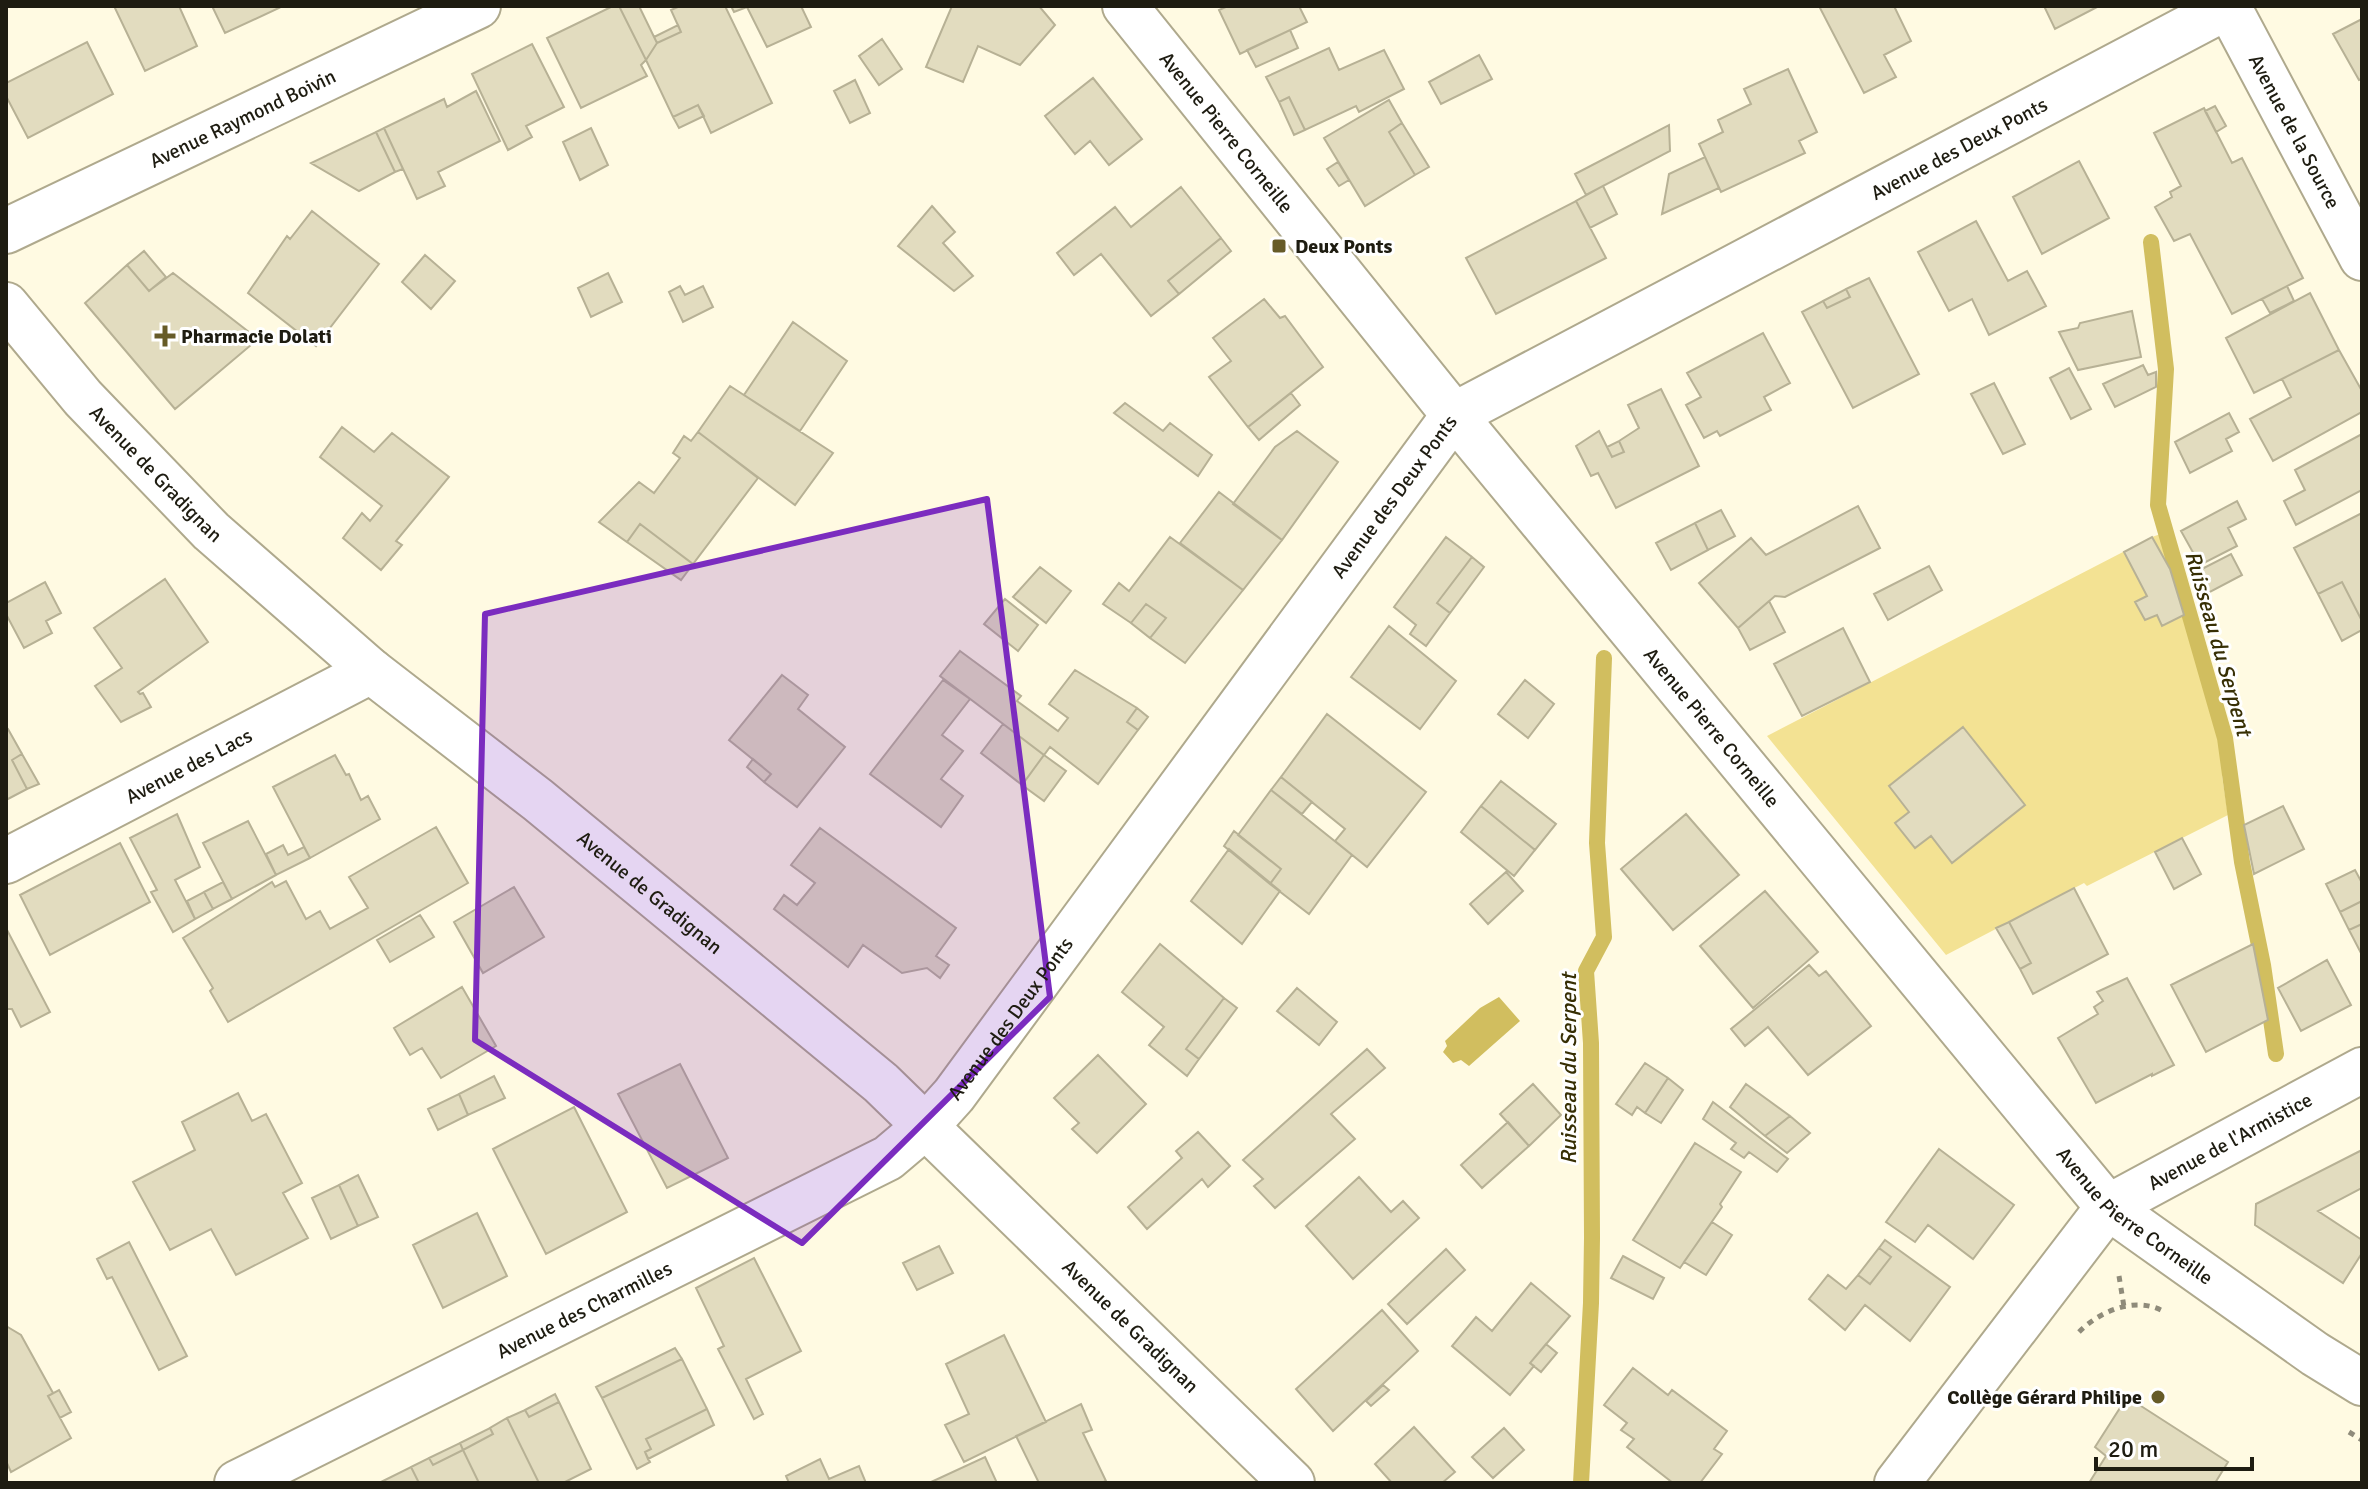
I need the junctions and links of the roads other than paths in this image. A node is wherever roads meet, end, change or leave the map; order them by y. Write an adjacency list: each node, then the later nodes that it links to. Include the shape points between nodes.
1 (478, 6): 4 (street, Avenue Raymond Boivin)
2 (1125, 6): 7 (street, Avenue Pierre Corneille)
3 (2228, 6): 5 (street, Avenue de la Source); 7 (street, Avenue des Deux Ponts)
4 (6, 231)
5 (2362, 258)
6 (6, 305): 8 (street, Avenue de Gradignan, via 83,398 211,531)
7 (1454, 415): 11 (street, Avenue des Deux Ponts, via 964,1082); 12 (street, Avenue Pierre Corneille)
8 (371, 671): 9 (street, Avenue des Lacs); 11 (street, Avenue de Gradignan, via 538,800)
9 (6, 861)
10 (2362, 1070): 12 (street, Avenue de l'Armistice)
11 (927, 1125): 14 (street, Avenue des Charmilles, via 888,1158); 15 (street, Avenue de Gradignan)
12 (2108, 1207): 13 (street, Avenue Pierre Corneille); 16 (street, Avenue de l'Armistice)
13 (2362, 1383)
14 (237, 1483)
15 (1292, 1483)
16 (1897, 1483)

